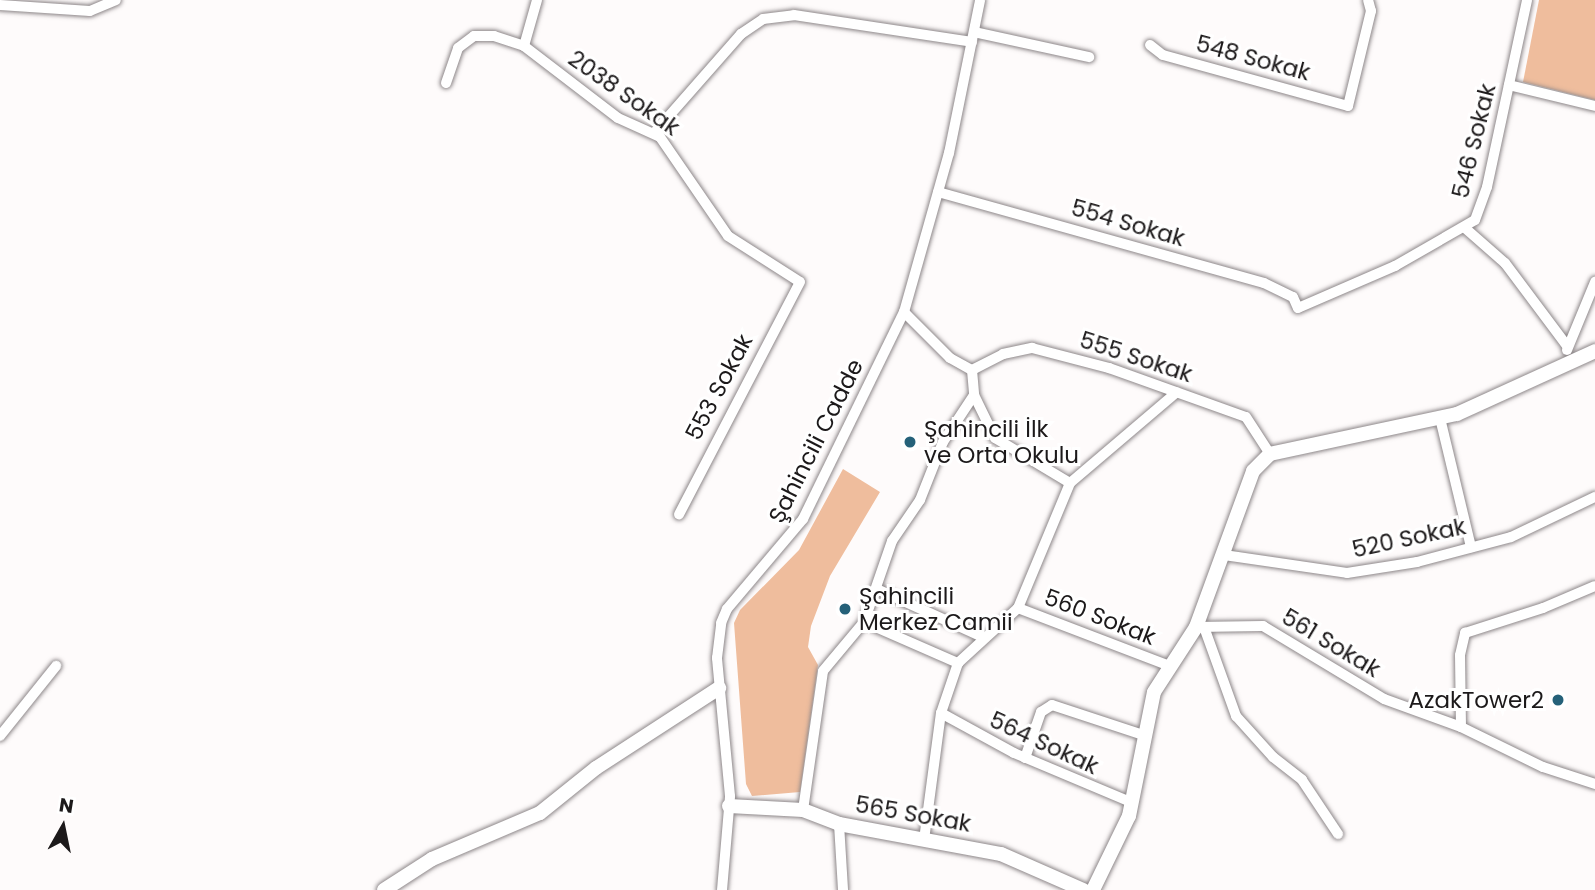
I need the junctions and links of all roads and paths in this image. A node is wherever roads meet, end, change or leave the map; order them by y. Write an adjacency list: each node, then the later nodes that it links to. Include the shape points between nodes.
1 (116, 0): 6 (street, via 90,10)
2 (537, 0): 8 (street)
3 (980, 0): 7 (street, Şahincili Cadde)
4 (1368, 0): 9 (street, 548 Sokak, via 1371,11 1348,106 1163,55)
5 (1527, 0): 12 (street, 546 Sokak)
6 (0, 5)
7 (973, 37): 10 (street); 14 (street, via 794,15 763,19 741,34); 15 (street, Şahincili Cadde)
8 (524, 46): 11 (street, 2038 Sokak, via 494,36 474,36 458,48); 14 (street, 2038 Sokak, via 618,118)
9 (1150, 46)
10 (1089, 57)
11 (446, 83)
12 (1509, 85): 13 (street); 16 (street, 546 Sokak, via 1483,201)
13 (1595, 106)
14 (654, 133): 17 (street, 2038 Sokak, via 673,150 728,236)
15 (938, 192): 19 (street, 554 Sokak, via 1264,283 1293,297); 20 (street, Şahincili Cadde)
16 (1465, 228): 19 (street, 546 Sokak, via 1372,277); 21 (street, via 1505,263)
17 (800, 282): 31 (street, 553 Sokak)
18 (1595, 282): 21 (street)
19 (1298, 309)
20 (904, 312): 24 (street, via 944,353); 43 (street, Şahincili Cadde, via 803,519 723,615 717,658)
21 (1567, 346): 23 (street)
22 (1595, 351): 23 (street)
23 (1564, 366): 27 (street)
24 (972, 370): 25 (street, 555 Sokak, via 1010,351 1032,348); 26 (street)
25 (1177, 392): 28 (street, 555 Sokak, via 1246,417); 29 (street)
26 (974, 395): 29 (street, via 987,425 1005,448); 35 (street, via 943,442 920,500 892,541)
27 (1440, 418): 28 (street); 32 (street)
28 (1270, 454): 33 (street, via 1253,471)
29 (1070, 483): 36 (street)
30 (1595, 497): 32 (street, 520 Sokak, via 1511,537)
31 (679, 513)
32 (1471, 547): 33 (street, 520 Sokak, via 1347,573)
33 (1224, 555): 38 (street)
34 (1595, 586): 45 (street, via 1465,633 1460,655)
35 (879, 590): 37 (street); 39 (street)
36 (1018, 608): 39 (street); 41 (street, 560 Sokak)
37 (864, 622): 40 (street); 52 (street, via 823,671)
38 (1200, 627): 41 (street); 45 (street, 561 Sokak, via 1263,626 1384,699); 54 (street, via 1242,724 1302,780)
39 (985, 638): 40 (street)
40 (958, 663): 44 (street)
41 (1167, 665): 46 (street, via 1154,692)
42 (56, 666): 47 (street)
43 (719, 688): 51 (street, Şahincili Cadde); 56 (street, via 596,768 540,813 432,859)
44 (941, 713): 48 (street, 564 Sokak); 55 (street)
45 (1461, 727): 49 (street, 561 Sokak, via 1543,767)
46 (1143, 735): 48 (street, via 1052,705 1041,712); 50 (street)
47 (0, 736)
48 (1025, 758): 50 (street, 564 Sokak)
49 (1595, 784)
50 (1133, 803): 60 (street)
51 (729, 806): 52 (street, 565 Sokak); 57 (street, Şahincili Cadde)
52 (803, 810): 53 (street, 565 Sokak)
53 (839, 824): 55 (street, 565 Sokak); 58 (street)
54 (1338, 834)
55 (925, 840): 59 (street, 565 Sokak, via 1001,853)
56 (384, 890)
57 (722, 890)
58 (843, 890)
59 (1083, 890)
60 (1093, 890)

